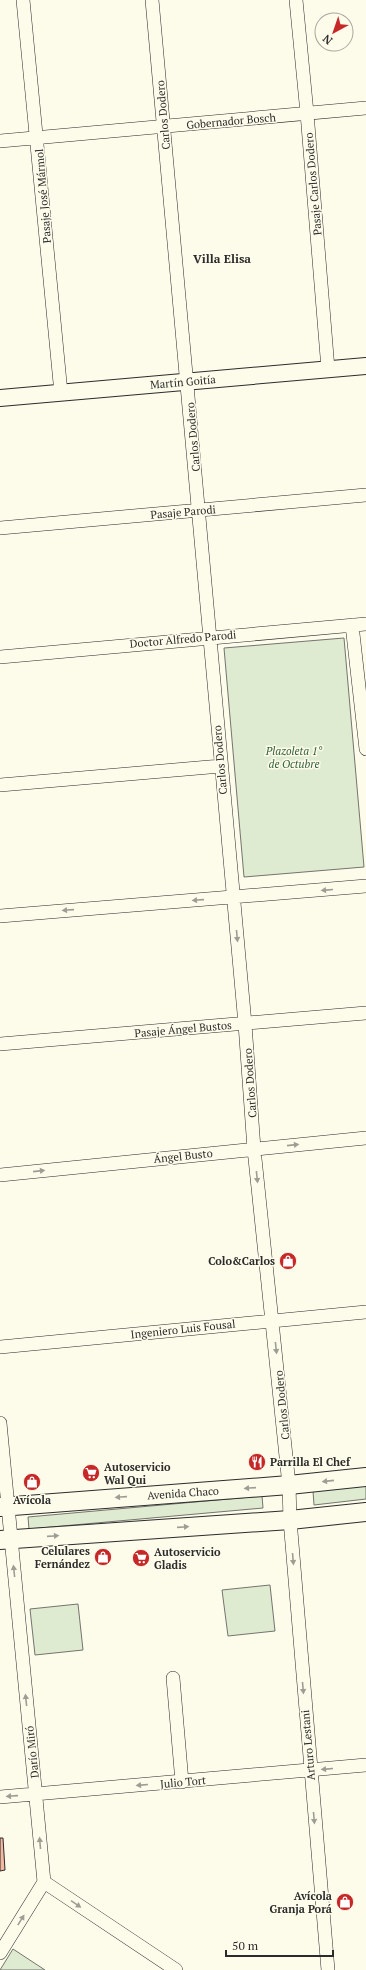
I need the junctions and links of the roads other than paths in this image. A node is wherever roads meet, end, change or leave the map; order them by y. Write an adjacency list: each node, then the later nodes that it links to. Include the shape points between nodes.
1 (23, 0): 7 (street, Pasaje José Mármol)
2 (152, 0): 6 (street, Carlos Dodero)
3 (296, 0): 5 (street, Pasaje Carlos Dodero)
4 (366, 108): 5 (street, Gobernador Bosch)
5 (307, 113): 6 (street, Gobernador Bosch); 10 (street, Pasaje Carlos Dodero)
6 (164, 127): 7 (street, Gobernador Bosch); 11 (street, Carlos Dodero)
7 (38, 137): 8 (street, Gobernador Bosch); 12 (street, Pasaje José Mármol)
8 (0, 141)
9 (366, 366): 10 (street, Martín Goitía)
10 (328, 369): 11 (street, Martín Goitía)
11 (188, 382): 12 (street, Martín Goitía); 15 (street, Carlos Dodero)
12 (61, 393): 13 (street, Martín Goitía)
13 (0, 398)
14 (366, 495): 15 (street, Pasaje Parodi)
15 (199, 510): 16 (street, Pasaje Parodi); 19 (street, Carlos Dodero)
16 (0, 528)
17 (366, 624): 18 (street, Doctor Alfredo Parodi)
18 (352, 625): 19 (street, Doctor Alfredo Parodi); 21 (street)
19 (210, 637): 20 (street, Doctor Alfredo Parodi); 22 (street, Carlos Dodero)
20 (0, 657)
21 (366, 749)
22 (221, 766): 23 (street); 25 (street, Carlos Dodero)
23 (0, 785)
24 (366, 886): 25 (street, one-way to 25)
25 (233, 897): 26 (street, one-way to 26); 28 (street, Carlos Dodero, one-way to 28)
26 (0, 916)
27 (366, 1013): 28 (street, Pasaje Ángel Bustos)
28 (245, 1024): 29 (street, Pasaje Ángel Bustos); 31 (street, Carlos Dodero)
29 (0, 1044)
30 (366, 1138): 31 (street, Ángel Busto, one-way to 30)
31 (254, 1149): 32 (street, Ángel Busto, one-way to 31); 34 (street, Carlos Dodero, one-way to 34)
32 (0, 1175)
33 (366, 1312): 34 (street, Ingeniero Luis Fousal)
34 (273, 1320): 35 (street, Ingeniero Luis Fousal); 38 (street, Carlos Dodero, one-way to 38)
35 (0, 1347)
36 (0, 1423): 39 (street, Darío Miró)
37 (366, 1477): 38 (main road, Avenida Chaco, one-way to 38)
38 (289, 1485): 39 (main road, Avenida Chaco, one-way to 39); 41 (street, Carlos Dodero)
39 (4, 1506): 42 (street, Darío Miró)
40 (366, 1512): 41 (main road)
41 (290, 1520): 42 (main road, one-way to 41); 45 (street, Arturo Lestani, one-way to 45)
42 (5, 1540): 47 (street, Darío Miró, one-way to 42)
43 (173, 1678): 46 (street)
44 (366, 1765): 45 (street, Julio Tort, one-way to 45)
45 (310, 1770): 46 (street, Julio Tort); 52 (street, Arturo Lestani, one-way to 52)
46 (182, 1782): 47 (street, Julio Tort, one-way to 47)
47 (36, 1795): 48 (street, Julio Tort, one-way to 48); 49 (street, Darío Miró, one-way to 47)
48 (0, 1797)
49 (44, 1882): 50 (street, one-way to 49); 51 (street, one-way to 51)
50 (0, 1953)
51 (176, 1970)
52 (328, 1970)

